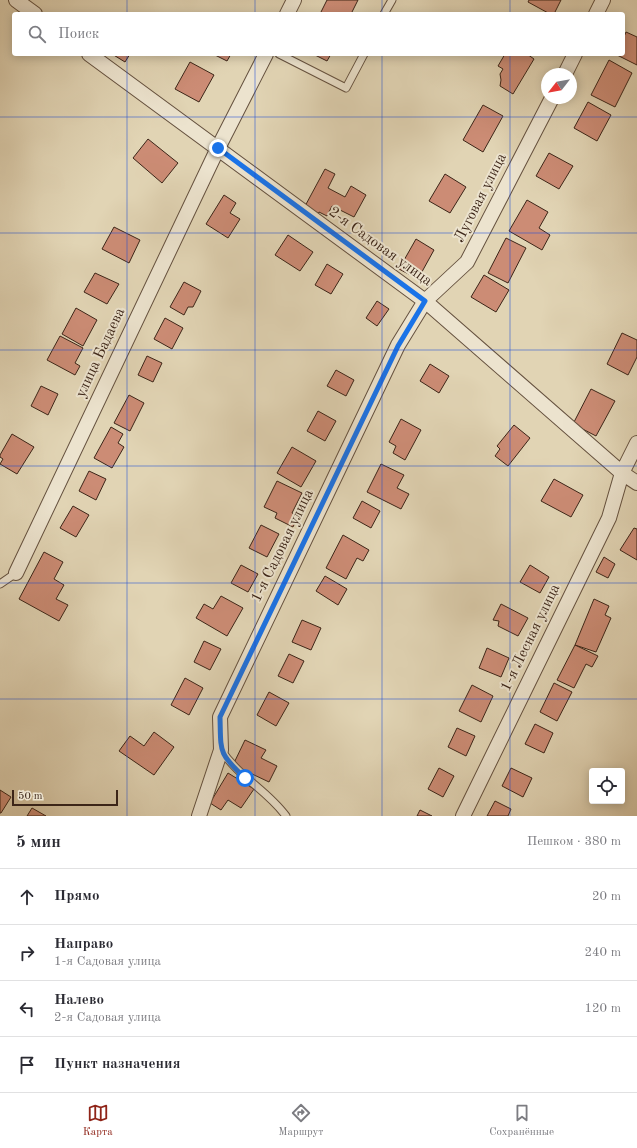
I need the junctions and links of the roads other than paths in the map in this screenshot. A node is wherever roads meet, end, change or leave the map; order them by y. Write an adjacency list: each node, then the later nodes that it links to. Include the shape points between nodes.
1 (16, 0): 5 (street)
2 (294, 0): 6 (street)
3 (392, 0): 7 (lane)
4 (603, 0): 8 (street)
5 (32, 12)
6 (288, 12)
7 (385, 12)
8 (597, 12)
9 (92, 56): 16 (street, 2-я Садовая улица)
10 (265, 56): 16 (street, улица Бадаева)
11 (283, 56): 12 (lane, via 346,88)
12 (363, 56)
13 (574, 56): 14 (street)
14 (567, 68)
15 (549, 104): 17 (street, Луговая улица, via 467,262)
16 (218, 148): 17 (street, 2-я Садовая улица); 21 (street, улица Бадаева)
17 (425, 301): 19 (street, 2-я Садовая улица); 23 (street, 1-я Садовая улица, via 398,346 220,717)
18 (637, 443): 19 (street, 1-я Лесная улица)
19 (622, 473): 20 (street, 2-я Садовая улица); 26 (street, 1-я Лесная улица, via 609,518)
20 (637, 483)
21 (16, 573): 22 (lane)
22 (0, 584)
23 (221, 750): 24 (street, 1-я Садовая улица); 25 (lane, via 231,765 276,802)
24 (199, 816)
25 (286, 816)
26 (463, 816)

